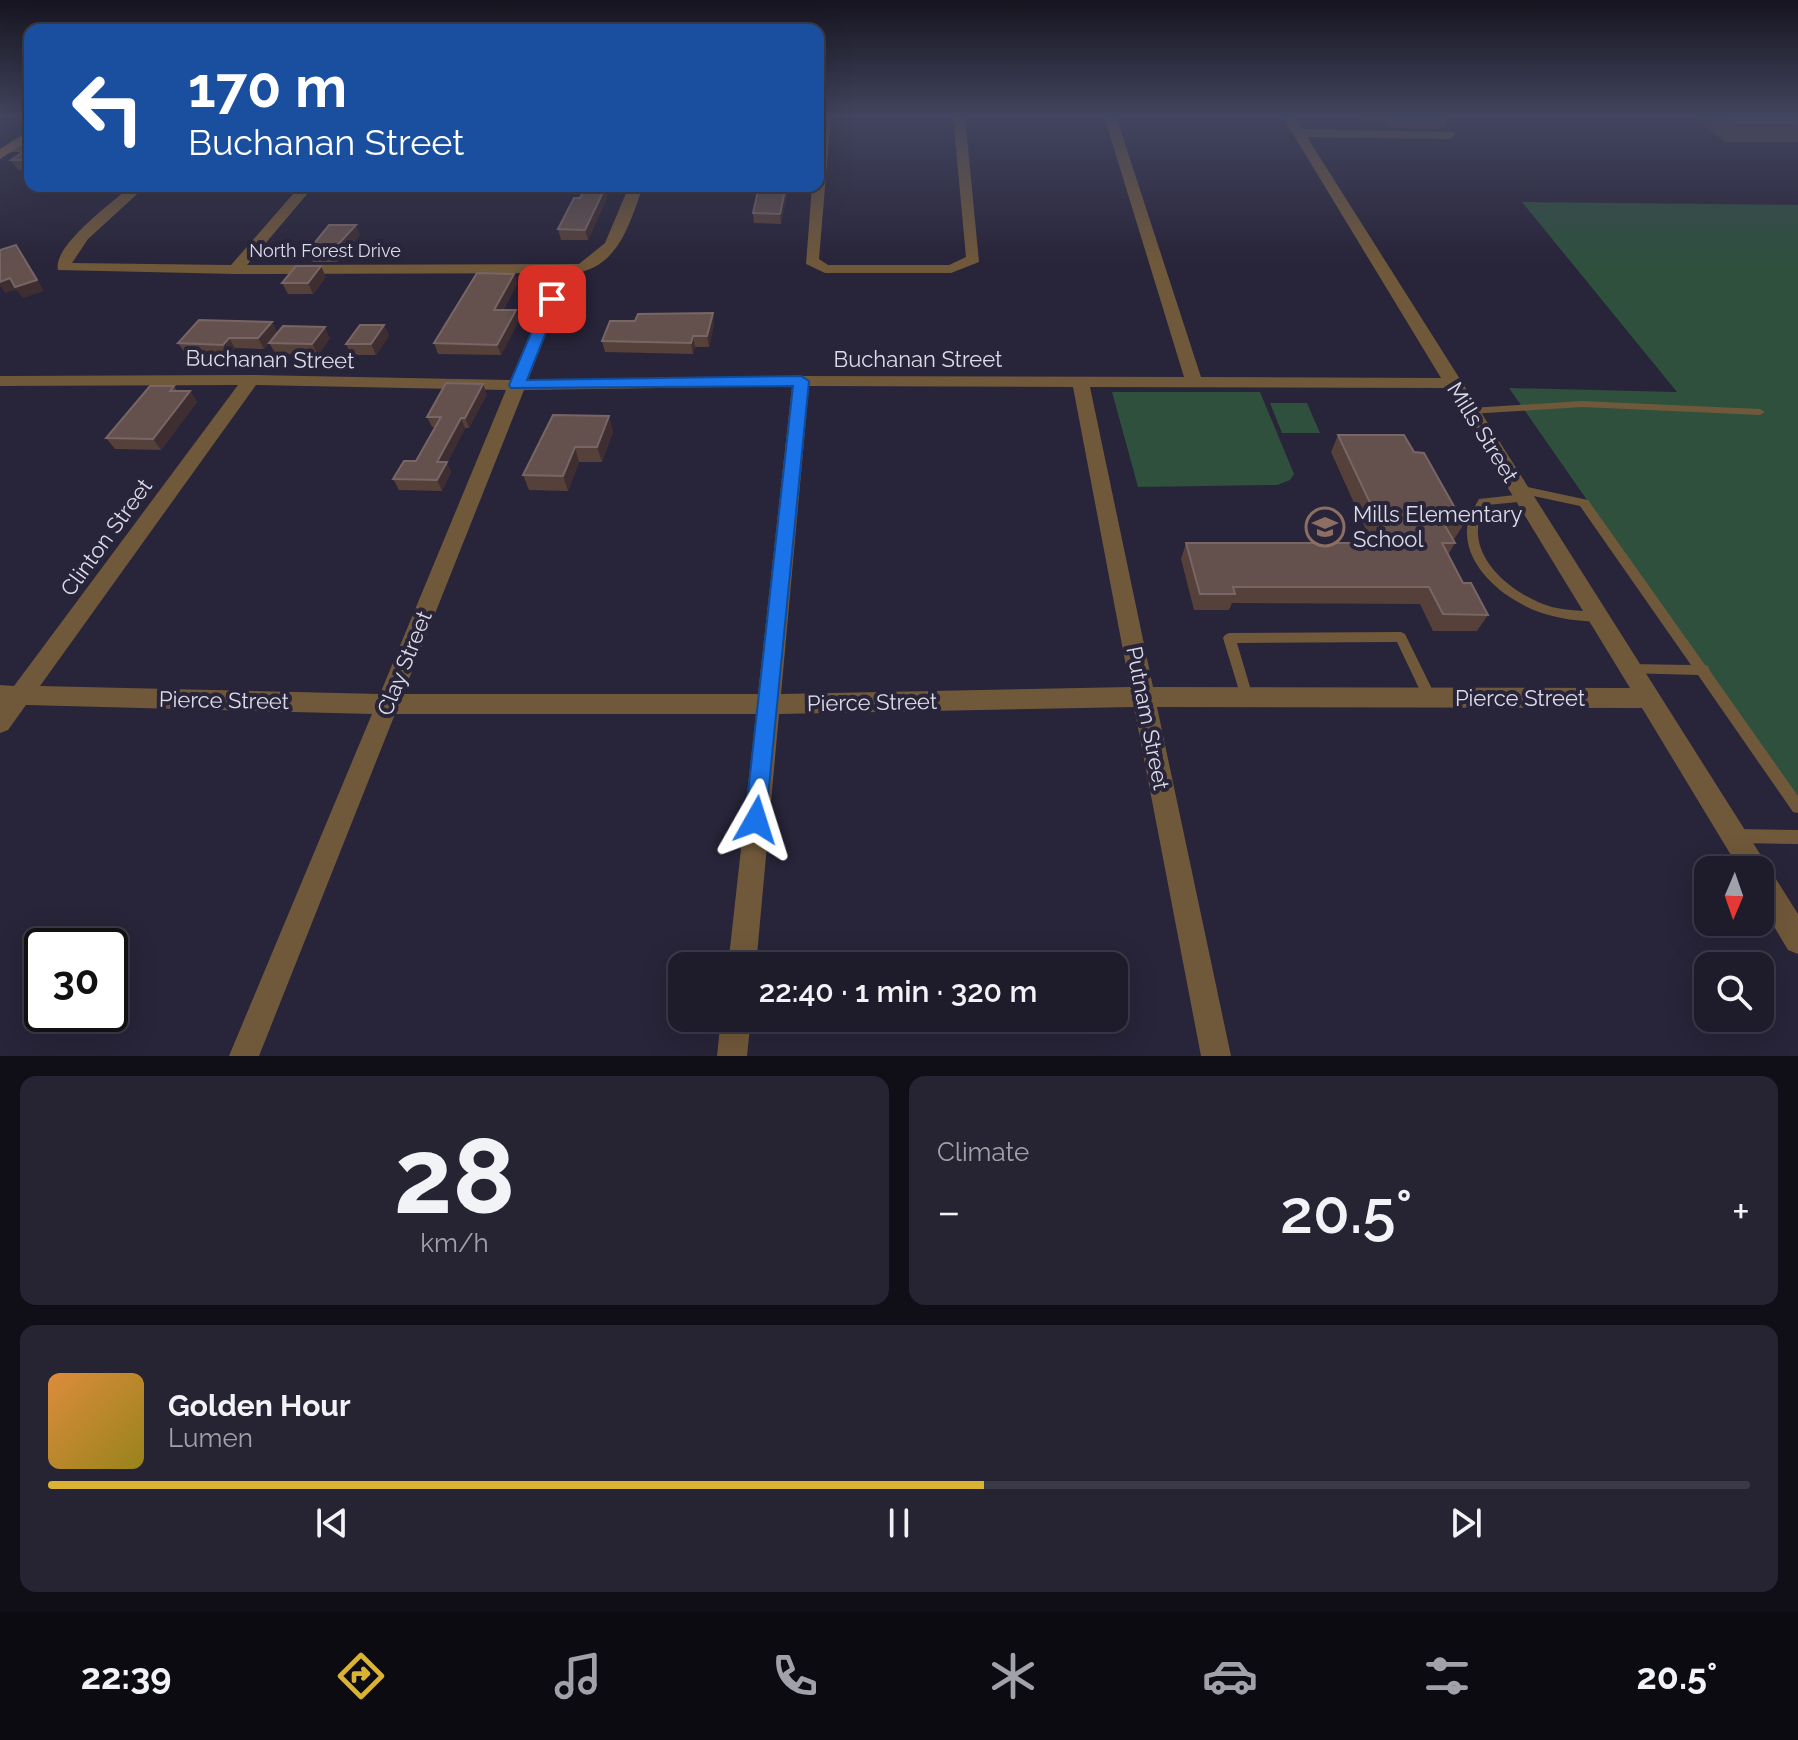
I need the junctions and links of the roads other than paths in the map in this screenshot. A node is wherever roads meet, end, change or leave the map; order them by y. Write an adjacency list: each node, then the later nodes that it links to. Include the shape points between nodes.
1 (964, 165): 7 (street, via 974,259 951,269 825,269 811,261)
2 (1125, 165): 11 (street)
3 (1318, 165): 15 (street, Mills Street)
4 (133, 192): 8 (street, North Forest Drive, via 63,259 63,267)
5 (302, 192): 8 (street)
6 (634, 192): 9 (street, North Forest Drive, via 601,261)
7 (818, 192)
8 (235, 270): 9 (street, North Forest Drive)
9 (564, 270): 16 (street, Clay Street)
10 (251, 380): 12 (street, Buchanan Street); 16 (street, Buchanan Street); 23 (street, Clinton Street)
11 (1193, 380): 14 (street, Buchanan Street); 15 (street, Buchanan Street)
12 (0, 381)
13 (801, 381): 14 (street, Buchanan Street); 16 (street, Buchanan Street); 29 (street)
14 (1080, 381): 24 (street, Putnam Street)
15 (1452, 383): 17 (street, Mills Street)
16 (517, 385): 28 (street, Clay Street)
17 (1470, 411): 18 (lane, via 1582,404); 19 (street, Mills Street)
18 (1760, 412)
19 (1521, 493): 20 (street, Mills Street); 20 (lane, via 1483,502 1472,516 1473,550 1509,588 1534,605 1565,616); 22 (lane, via 1584,503)
20 (1598, 617): 21 (street, Mills Street)
21 (1630, 669): 22 (lane); 27 (street, Mills Street)
22 (1704, 670): 31 (lane)
23 (10, 695): 28 (street, Pierce Street); 30 (street, Clinton Street)
24 (1144, 697): 25 (street, Pierce Street); 29 (street, Pierce Street); 41 (street, Putnam Street)
25 (1247, 697): 26 (street, Pierce Street); 26 (lane, via 1229,638 1401,637)
26 (1430, 697): 27 (street, Pierce Street)
27 (1648, 698): 32 (street, Mills Street)
28 (387, 704): 29 (street, Pierce Street); 39 (street, Clay Street)
29 (768, 704): 37 (street)
30 (0, 723)
31 (1798, 807)
32 (1734, 836): 33 (lane); 34 (street, Mills Street)
33 (1798, 837)
34 (1746, 856)
35 (1774, 901): 36 (street)
36 (1798, 940)
37 (743, 952)
38 (735, 1032): 40 (street)
39 (244, 1056)
40 (732, 1056)
41 (1216, 1056)

